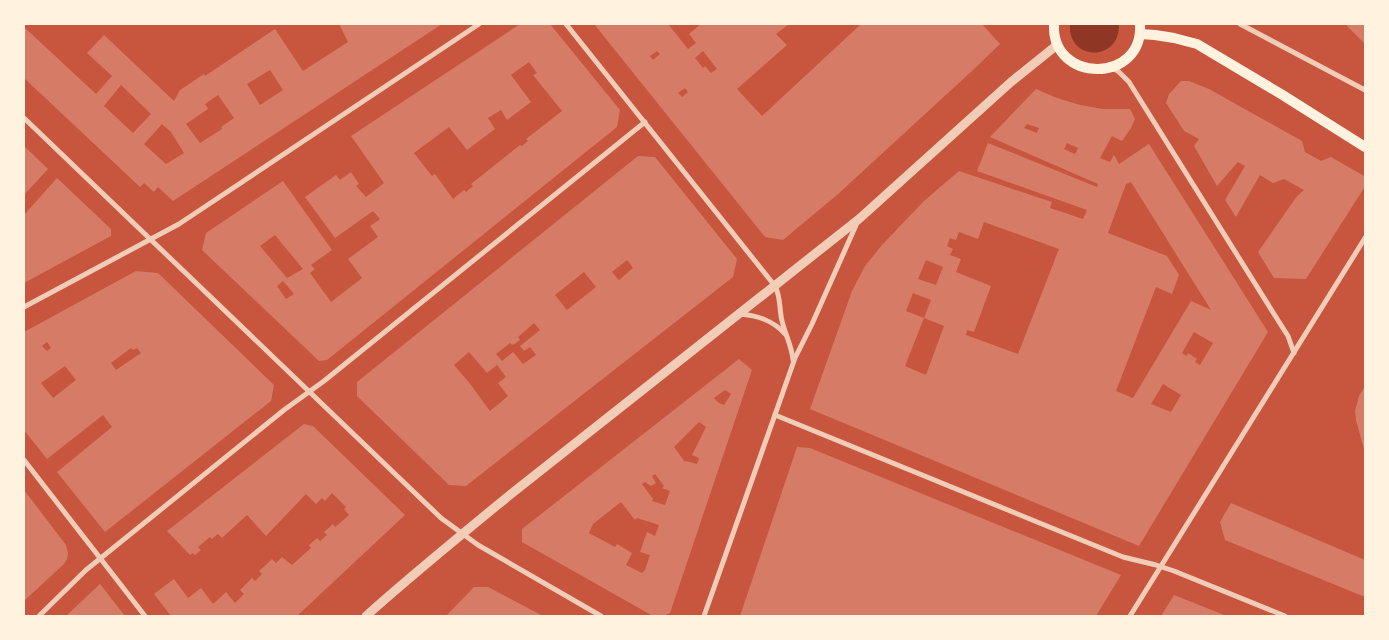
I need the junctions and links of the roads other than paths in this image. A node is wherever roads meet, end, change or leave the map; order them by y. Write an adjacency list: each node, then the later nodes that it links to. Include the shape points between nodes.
1 (479, 24): 13 (street, via 199,211)
2 (566, 24): 10 (street)
3 (1054, 24): 6 (main road)
4 (1240, 24): 8 (street)
5 (1140, 29): 7 (main road, via 1137,45 1131,54); 11 (main road, via 1197,44)
6 (1057, 45): 7 (main road, via 1067,58 1080,66 1095,70); 12 (street, via 1011,82)
7 (1111, 68): 19 (street, via 1129,82 1274,314)
8 (1365, 90)
9 (24, 118): 13 (street)
10 (645, 122): 15 (street); 21 (street)
11 (1365, 146)
12 (859, 219): 15 (street); 20 (street)
13 (150, 238): 16 (street); 21 (street)
14 (1365, 238): 19 (street)
15 (776, 286): 17 (street); 18 (street)
16 (24, 307)
17 (739, 314): 18 (street, via 764,320); 24 (street)
18 (787, 337): 20 (street)
19 (1294, 353): 26 (street)
20 (794, 362): 22 (street)
21 (309, 391): 24 (street); 25 (street)
22 (775, 415): 26 (street, via 1123,557); 31 (street)
23 (24, 460): 25 (street)
24 (463, 535): 29 (street); 30 (street)
25 (100, 558): 27 (street); 28 (street)
26 (1162, 567): 32 (street); 33 (street)
27 (38, 616)
28 (145, 616)
29 (366, 616)
30 (601, 616)
31 (704, 616)
32 (1130, 616)
33 (1286, 616)

